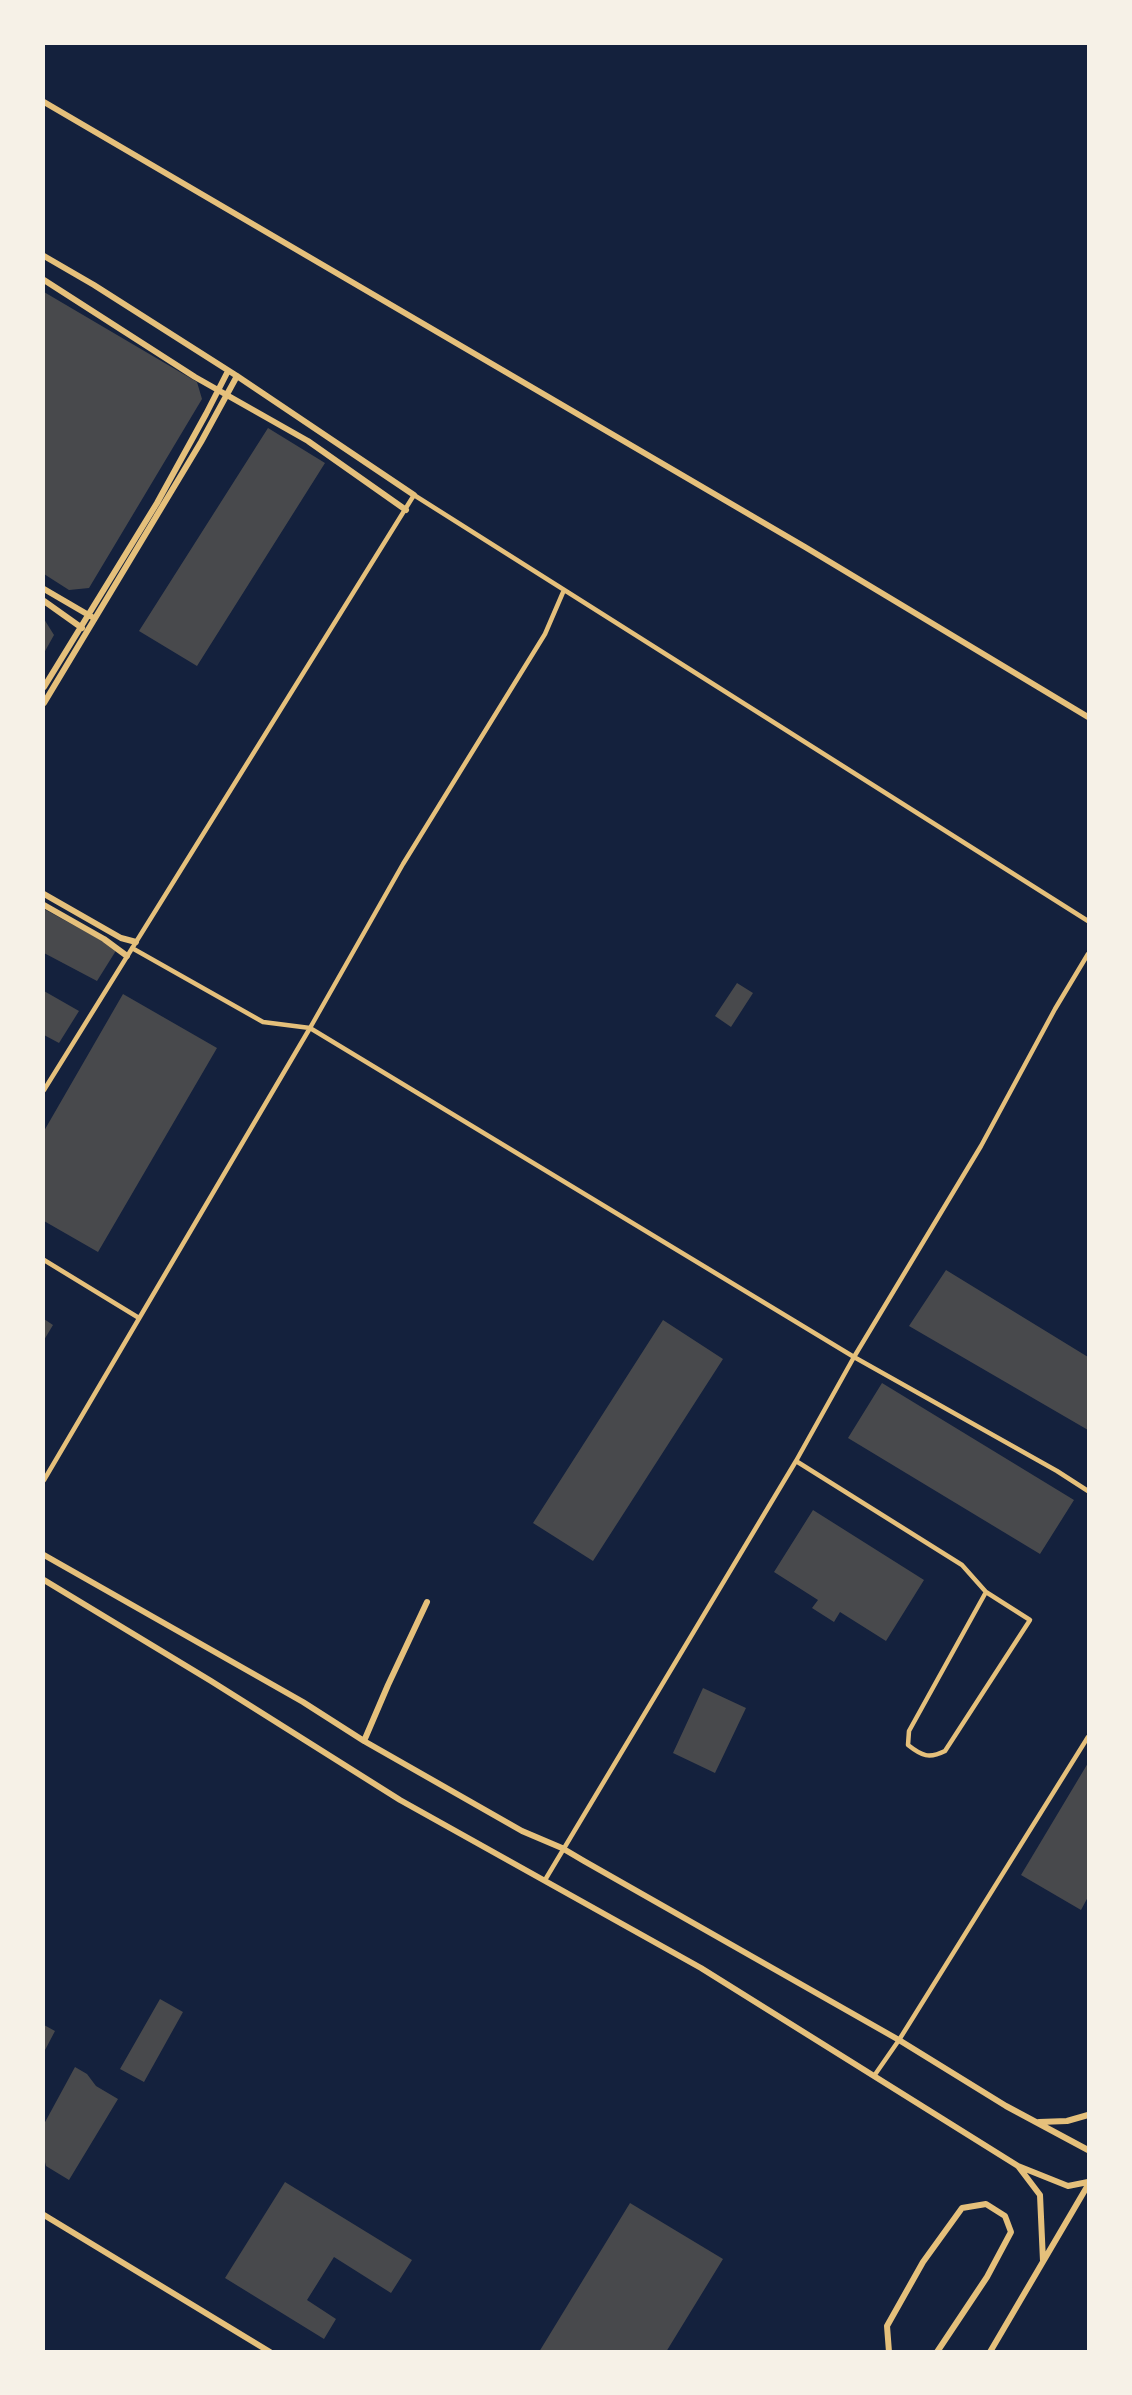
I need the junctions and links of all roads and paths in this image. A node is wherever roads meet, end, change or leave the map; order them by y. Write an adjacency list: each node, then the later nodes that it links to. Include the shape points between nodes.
1 (44, 102): 18 (street)
2 (44, 256): 4 (street)
3 (44, 280): 6 (street)
4 (228, 370): 5 (street); 6 (street)
5 (237, 376): 7 (street); 8 (street)
6 (218, 390): 7 (street); 13 (street)
7 (227, 395): 9 (street, via 308,441); 13 (street)
8 (414, 495): 9 (lane); 11 (lane)
9 (406, 510): 22 (lane)
10 (44, 589): 13 (street)
11 (564, 590): 21 (lane); 25 (lane, via 545,634 403,864)
12 (44, 601): 14 (street)
13 (92, 616): 14 (street); 15 (street)
14 (81, 627): 15 (street); 16 (street)
15 (87, 632): 17 (street)
16 (44, 687)
17 (44, 703)
18 (1089, 717)
19 (44, 894): 22 (street)
20 (44, 905): 24 (street)
21 (1089, 921)
22 (134, 945): 24 (lane); 25 (lane, via 263,1022)
23 (1089, 954): 29 (lane, via 981,1146)
24 (127, 956): 26 (lane)
25 (310, 1028): 28 (lane); 29 (lane)
26 (44, 1090)
27 (44, 1260): 28 (lane)
28 (139, 1318): 31 (lane)
29 (854, 1357): 30 (lane); 32 (lane)
30 (796, 1461): 35 (lane, via 962,1565); 39 (lane)
31 (44, 1480)
32 (1089, 1491)
33 (44, 1555): 38 (street, via 303,1702)
34 (44, 1580): 40 (street, via 400,1800)
35 (986, 1592): 35 (lane, via 909,1731 908,1745 921,1755 934,1757 945,1751 1030,1620)
36 (427, 1602): 38 (street)
37 (1089, 1737): 41 (lane)
38 (364, 1741): 39 (street, via 522,1832)
39 (562, 1848): 40 (lane); 41 (street)
40 (545, 1880): 42 (street, via 701,1968)
41 (899, 2040): 42 (lane); 44 (street)
42 (874, 2076): 46 (street)
43 (1089, 2115): 44 (street)
44 (1036, 2122): 45 (street)
45 (1089, 2150)
46 (1018, 2166): 47 (street, via 1068,2186); 49 (street, via 1040,2195)
47 (1089, 2183): 49 (street)
48 (44, 2216): 50 (street)
49 (1043, 2261): 53 (street)
50 (270, 2352)
51 (889, 2352): 52 (street, via 887,2326 923,2262 962,2208 986,2204 1005,2216 1011,2232 987,2277)
52 (937, 2352)
53 (990, 2352)

